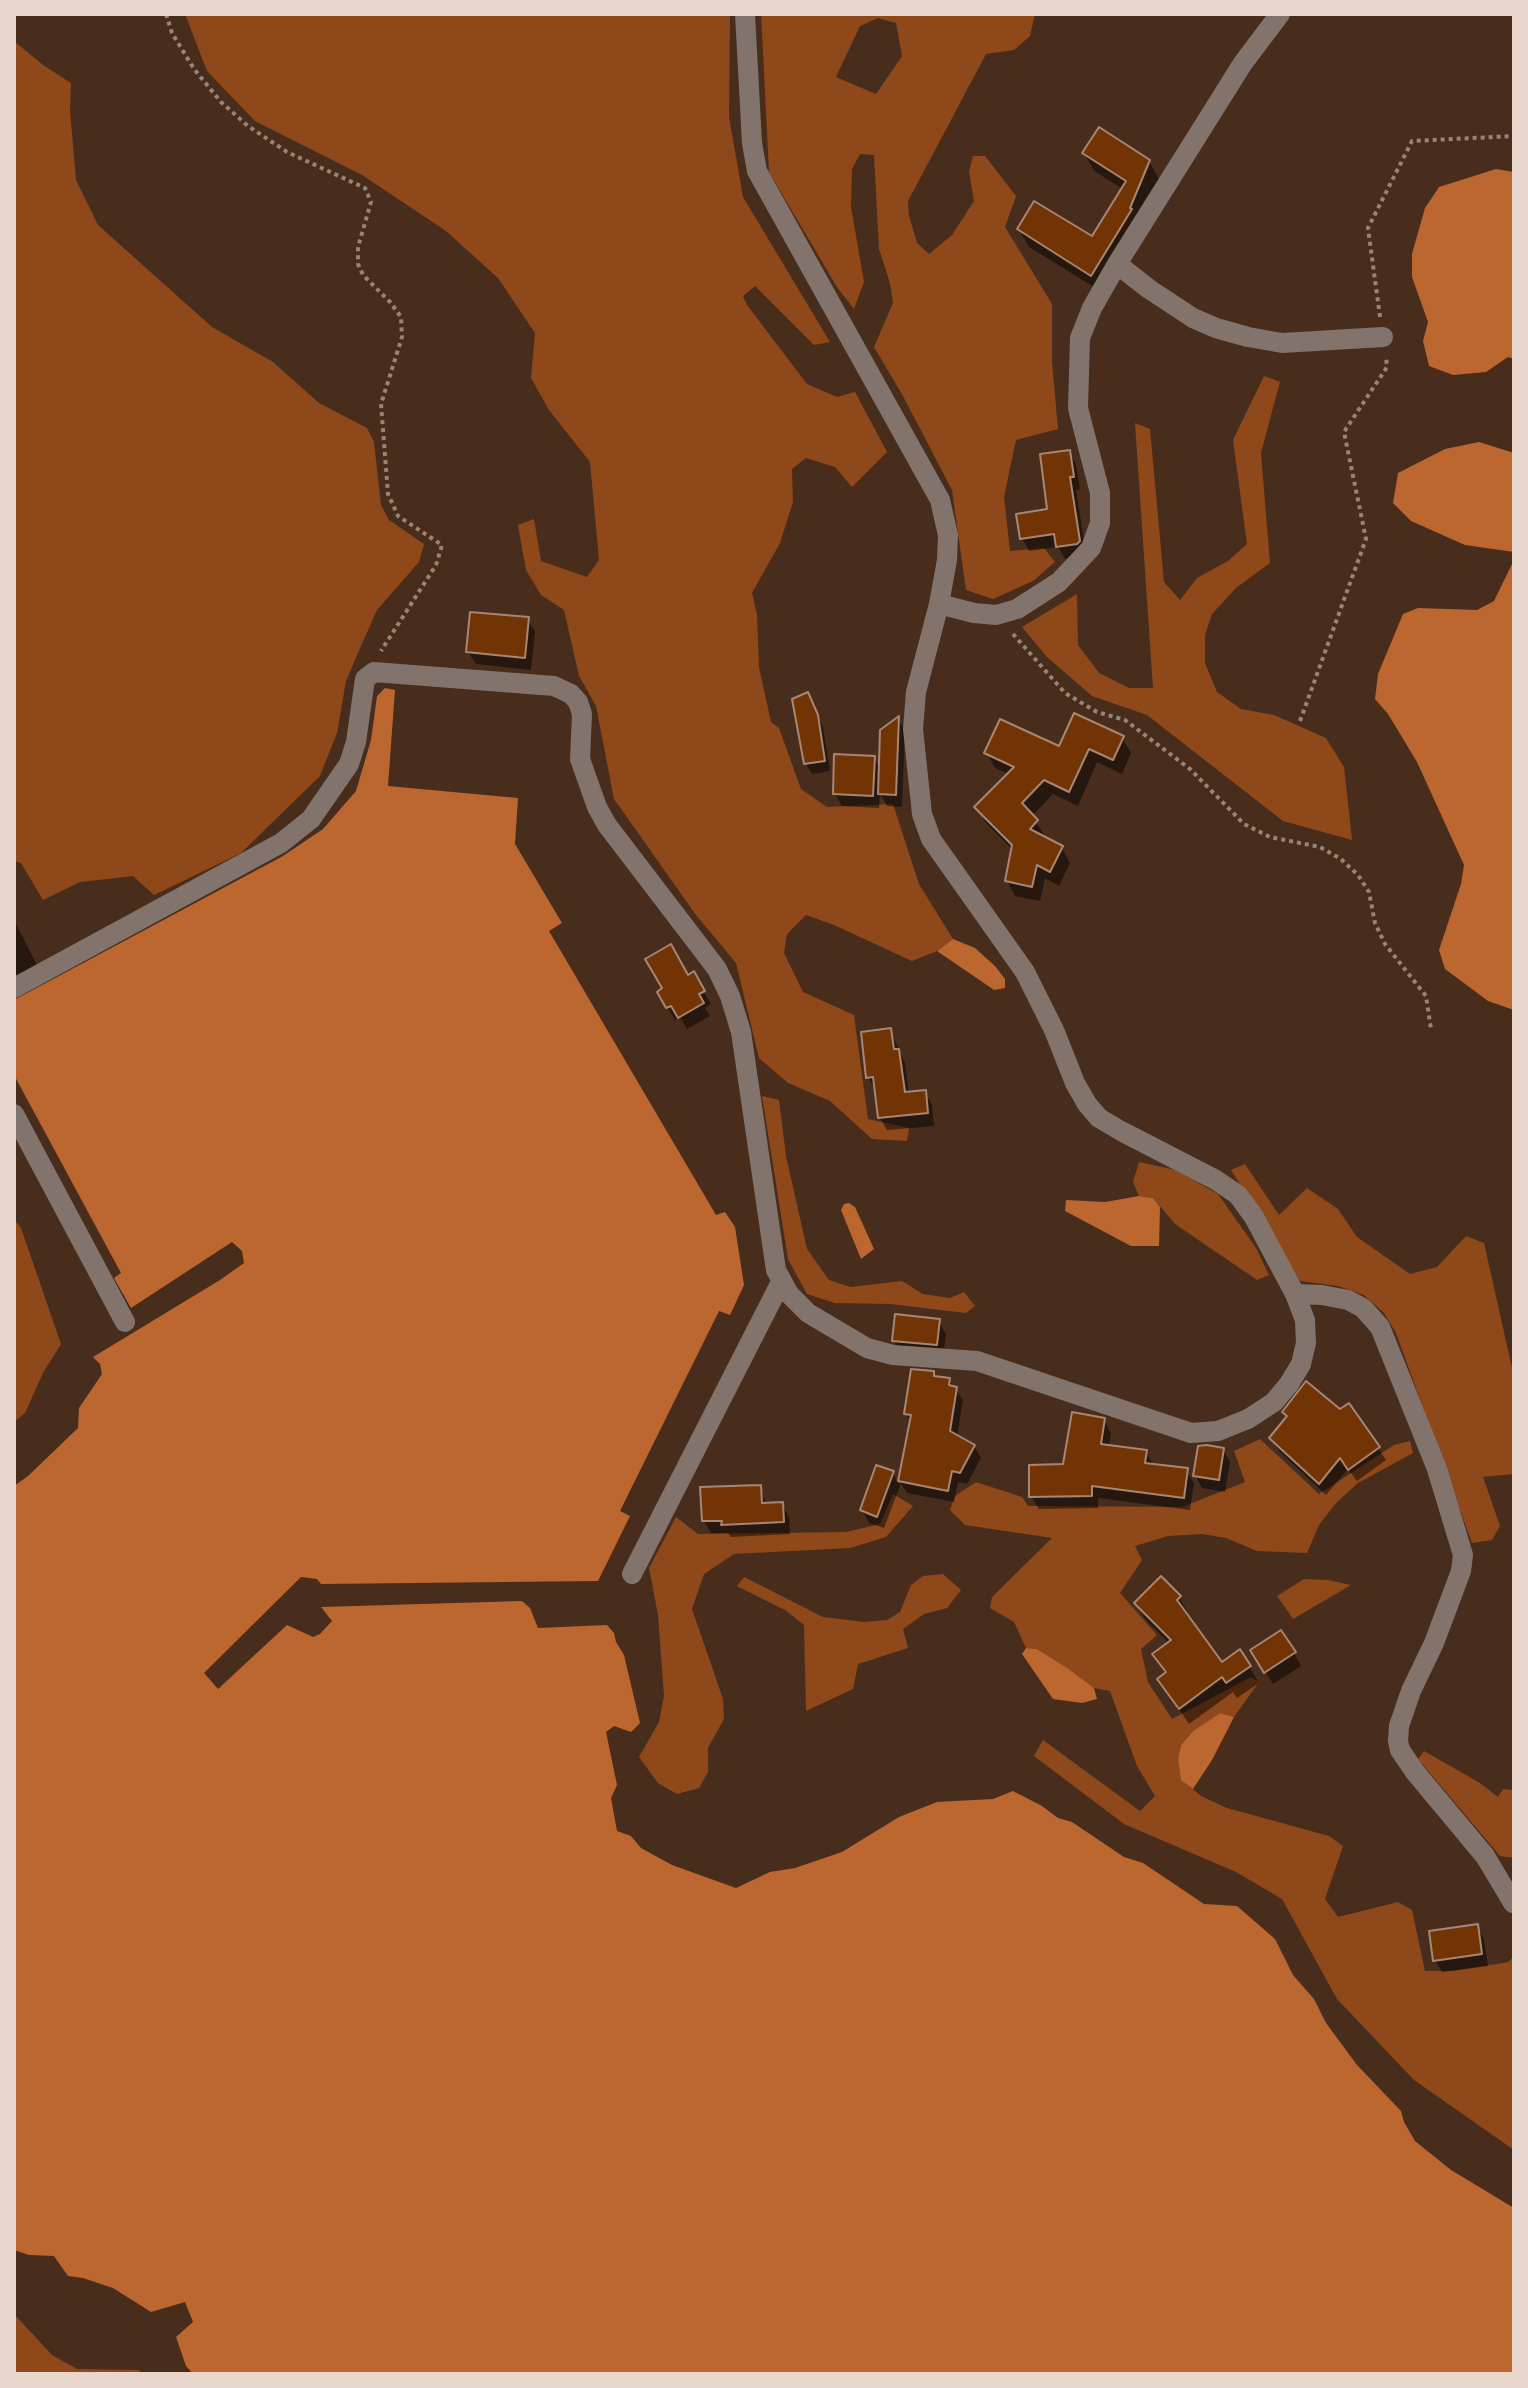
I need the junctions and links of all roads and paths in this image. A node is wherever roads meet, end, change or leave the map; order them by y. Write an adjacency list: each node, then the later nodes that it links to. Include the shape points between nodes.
1 (166, 14): 9 (path, via 194,69 221,102 287,152 365,188 371,202 358,264 401,317 402,337 381,404 388,494 398,516 442,545 436,565 383,645)
2 (745, 14): 7 (street, via 757,171 940,500 948,535)
3 (1280, 14): 5 (street, via 1243,63)
4 (1514, 136): 6 (path, via 1412,141 1368,228)
5 (1117, 264): 6 (street, via 1193,318 1248,337 1282,343); 8 (street, via 1080,338 1078,408 1100,493 1100,523 1091,548 1059,582 1017,609)
6 (1383, 337): 10 (path, via 1387,367 1344,432 1366,539)
7 (939, 604): 8 (street); 15 (street, via 916,692 913,729 922,814 931,839 1025,972 1087,1104 1110,1125 1238,1195)
8 (996, 615): 12 (path, via 1065,693 1097,712 1125,720 1190,769 1244,824 1270,837 1320,847 1358,875 1369,892 1385,944 1426,996)
9 (374, 672): 11 (street, via 365,679 349,764 311,819 281,843); 14 (street, via 554,686 578,702 580,759 597,807 717,969 730,996 741,1032)
10 (1300, 721)
11 (14, 988)
12 (1431, 1029)
13 (14, 1114): 16 (street)
14 (781, 1282): 15 (street, via 808,1313 867,1348 977,1361 1191,1433 1218,1431 1248,1419 1289,1384 1306,1343 1305,1320); 17 (street)
15 (1295, 1294): 18 (street, via 1348,1300 1380,1327 1437,1469 1463,1555 1461,1571 1411,1691 1398,1741 1415,1772 1485,1856)
16 (125, 1322)
17 (632, 1574)
18 (1513, 1903)

